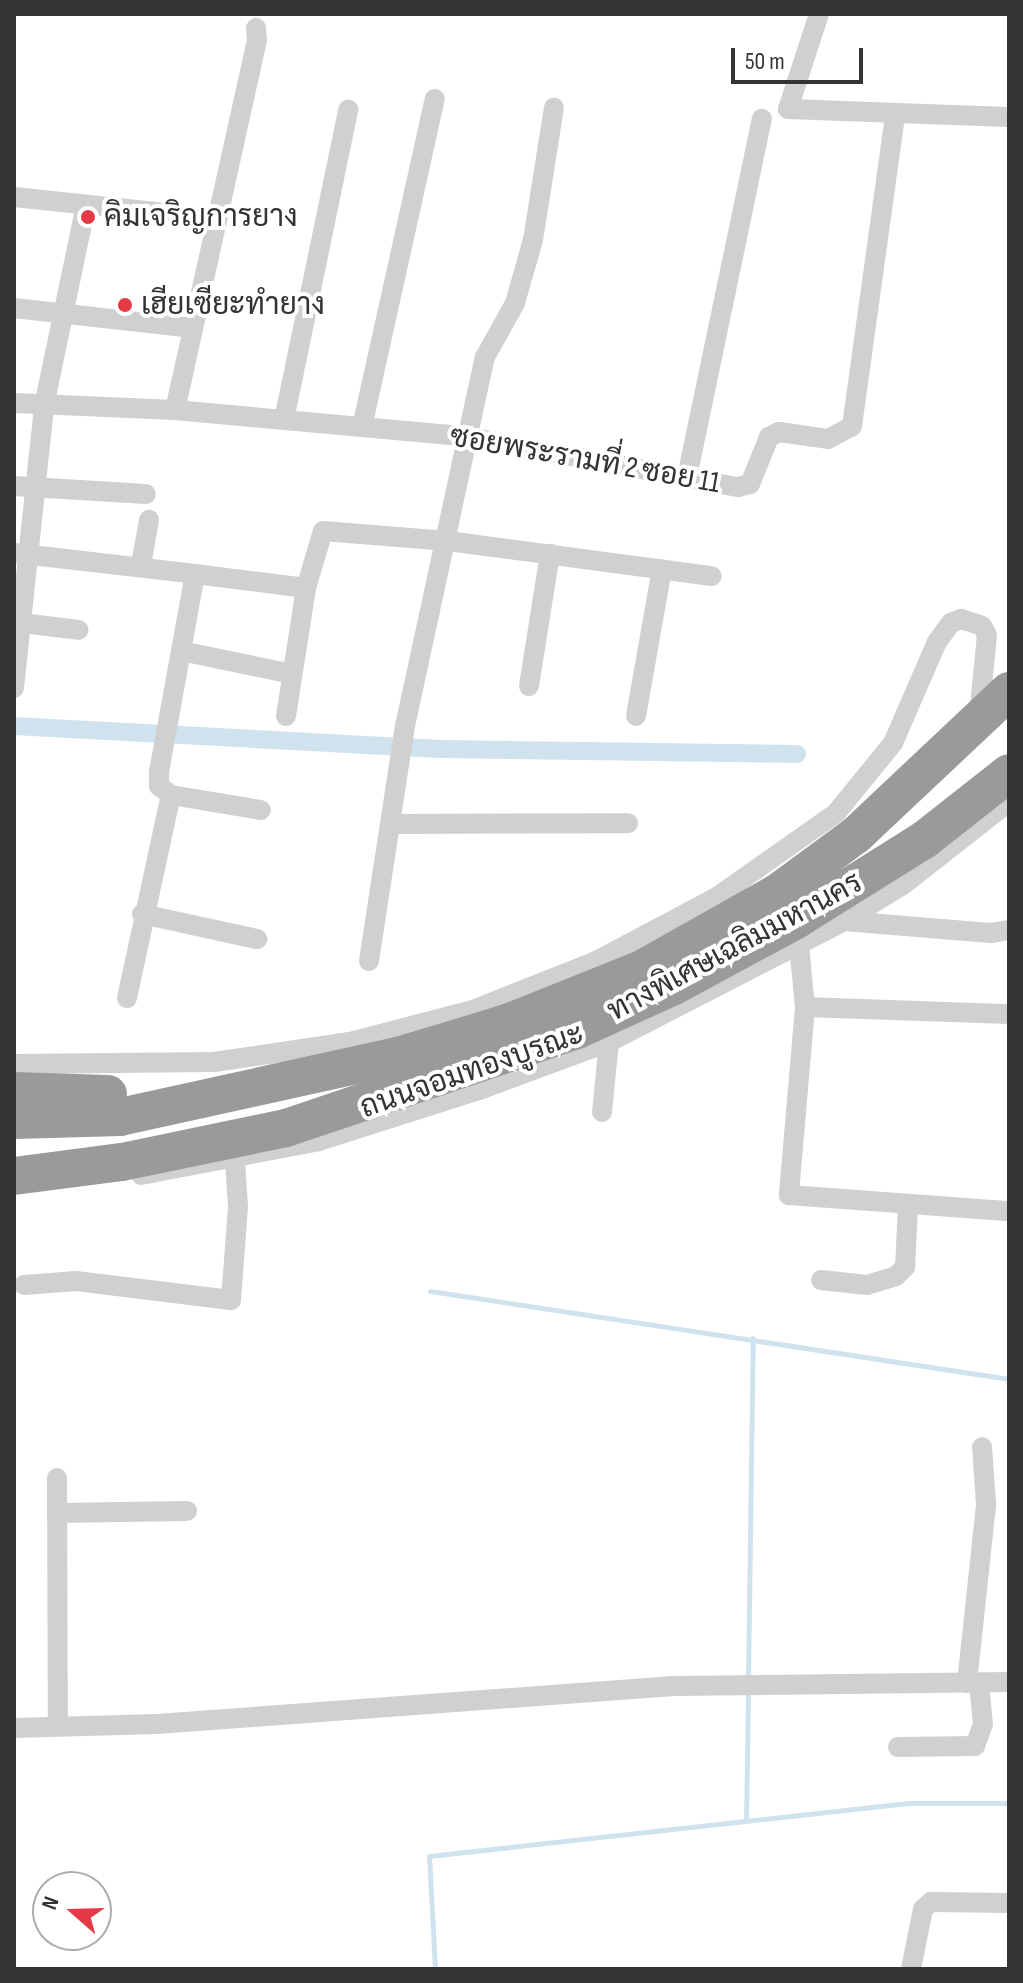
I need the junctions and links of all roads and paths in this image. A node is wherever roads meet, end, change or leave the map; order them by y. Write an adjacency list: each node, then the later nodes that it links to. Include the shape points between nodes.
1 (819, 14): 6 (street, via 788,109)
2 (256, 28): 11 (street)
3 (435, 99): 19 (street)
4 (554, 108): 20 (street, via 533,240 515,303 488,347)
5 (348, 110): 18 (street)
6 (895, 116): 7 (street); 21 (street, ซอยพระรามที่ 2 ซอย 11, via 852,426 828,439 779,432 769,437 750,484 738,487)
7 (1009, 117)
8 (762, 119): 21 (street)
9 (14, 197): 10 (street)
10 (86, 205): 11 (street); 13 (street)
11 (215, 218): 14 (street)
12 (14, 308): 13 (street)
13 (65, 314): 14 (street); 16 (street)
14 (191, 328): 17 (street)
15 (14, 403): 16 (street, ซอยพระรามที่ 2 ซอย 11)
16 (44, 406): 17 (street, ซอยพระรามที่ 2 ซอย 11); 23 (street)
17 (175, 410): 18 (street, ซอยพระรามที่ 2 ซอย 11)
18 (284, 420): 19 (street, ซอยพระรามที่ 2 ซอย 11)
19 (362, 427): 20 (street, ซอยพระรามที่ 2 ซอย 11)
20 (470, 437): 21 (street, ซอยพระรามที่ 2 ซอย 11); 26 (street)
21 (687, 477)
22 (14, 486): 23 (street)
23 (35, 488): 24 (street); 27 (street)
24 (146, 494)
25 (149, 520): 29 (street)
26 (448, 541): 28 (street); 33 (street, via 323,531); 50 (street, via 405,726)
27 (21, 554): 29 (street); 34 (street)
28 (550, 554): 30 (street); 38 (street)
29 (141, 565): 31 (street)
30 (662, 569): 32 (street); 42 (street)
31 (195, 574): 33 (street); 36 (street)
32 (712, 576)
33 (306, 588): 37 (street)
34 (18, 622): 35 (street); 39 (street)
35 (79, 630)
36 (181, 651): 37 (street); 46 (street, via 159,786)
37 (292, 674): 41 (street)
38 (529, 686)
39 (14, 688)
40 (1009, 691): 43 (highway, ทางพิเศษเฉลิมมหานคร)
41 (286, 716)
42 (636, 716)
43 (978, 724): 61 (street, via 987,635 982,626 961,619 951,623 937,642 893,743 836,813 717,897 596,961 473,1010 350,1042 214,1062); 63 (highway, ทางพิเศษเฉลิมมหานคร, via 845,843 777,893 642,969 507,1023 412,1052)
44 (1009, 773): 64 (highway, ทางพิเศษเฉลิมมหานคร, via 924,840 796,920 672,987 524,1051)
45 (1009, 781): 69 (street, ถนนจอมทองบูรณะ, via 937,838 798,928 559,1045 351,1114)
46 (171, 795): 48 (street); 51 (street)
47 (1009, 802): 52 (street, via 903,885)
48 (261, 810)
49 (628, 823): 50 (street)
50 (390, 824): 56 (street)
51 (142, 914): 54 (street); 57 (street)
52 (844, 921): 53 (street); 55 (street)
53 (1009, 930)
54 (257, 939)
55 (799, 945): 58 (street); 60 (street)
56 (369, 961)
57 (127, 998)
58 (805, 1007): 59 (street); 72 (street, via 789,1195)
59 (1009, 1014)
60 (609, 1042): 65 (street); 68 (street, via 479,1090)
61 (14, 1064)
62 (14, 1091): 63 (highway)
63 (218, 1096): 66 (highway, via 120,1117)
64 (345, 1105): 67 (highway); 70 (highway, via 286,1128 122,1162)
65 (602, 1112)
66 (14, 1120)
67 (14, 1147)
68 (235, 1161): 71 (street); 75 (street, via 238,1207 231,1300 76,1281)
69 (14, 1167)
70 (14, 1176)
71 (14, 1192)
72 (908, 1206): 73 (street); 74 (street, via 905,1267 896,1276 867,1285)
73 (1009, 1211)
74 (821, 1280)
75 (24, 1285)
76 (982, 1447): 81 (street, via 986,1504)
77 (57, 1478): 79 (street)
78 (187, 1511): 79 (street)
79 (57, 1513): 82 (street)
80 (1009, 1682): 81 (street)
81 (973, 1683): 82 (street, via 473,1698 157,1724); 84 (street, via 983,1724 975,1746)
82 (58, 1725): 83 (street)
83 (14, 1728)
84 (898, 1747)
85 (1009, 1903): 86 (street, via 931,1902 923,1909)
86 (911, 1969)

